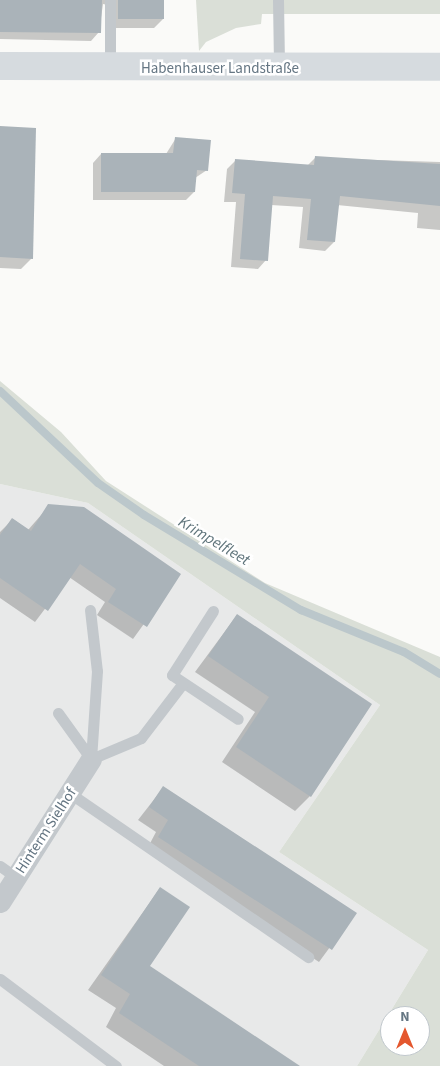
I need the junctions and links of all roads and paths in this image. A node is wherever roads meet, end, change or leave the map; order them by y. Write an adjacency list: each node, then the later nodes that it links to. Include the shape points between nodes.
1 (110, 0): 6 (lane)
2 (278, 0): 5 (lane)
3 (0, 66): 6 (street, Habenhauser Landstraße)
4 (440, 67): 5 (street, Habenhauser Landstraße)
5 (279, 68): 6 (street, Habenhauser Landstraße)
6 (110, 69)
7 (90, 610): 12 (lane, via 97,671)
8 (213, 611): 9 (lane, via 172,675)
9 (183, 684): 11 (lane); 12 (lane, via 141,738)
10 (58, 713): 12 (lane)
11 (238, 719)
12 (91, 759): 13 (street, Hinterm Sielhof)
13 (71, 794): 14 (street, Hinterm Sielhof); 16 (lane)
14 (8, 872): 15 (street, Hinterm Sielhof)
15 (0, 902)
16 (308, 957)
17 (0, 979): 18 (lane)
18 (116, 1066)

